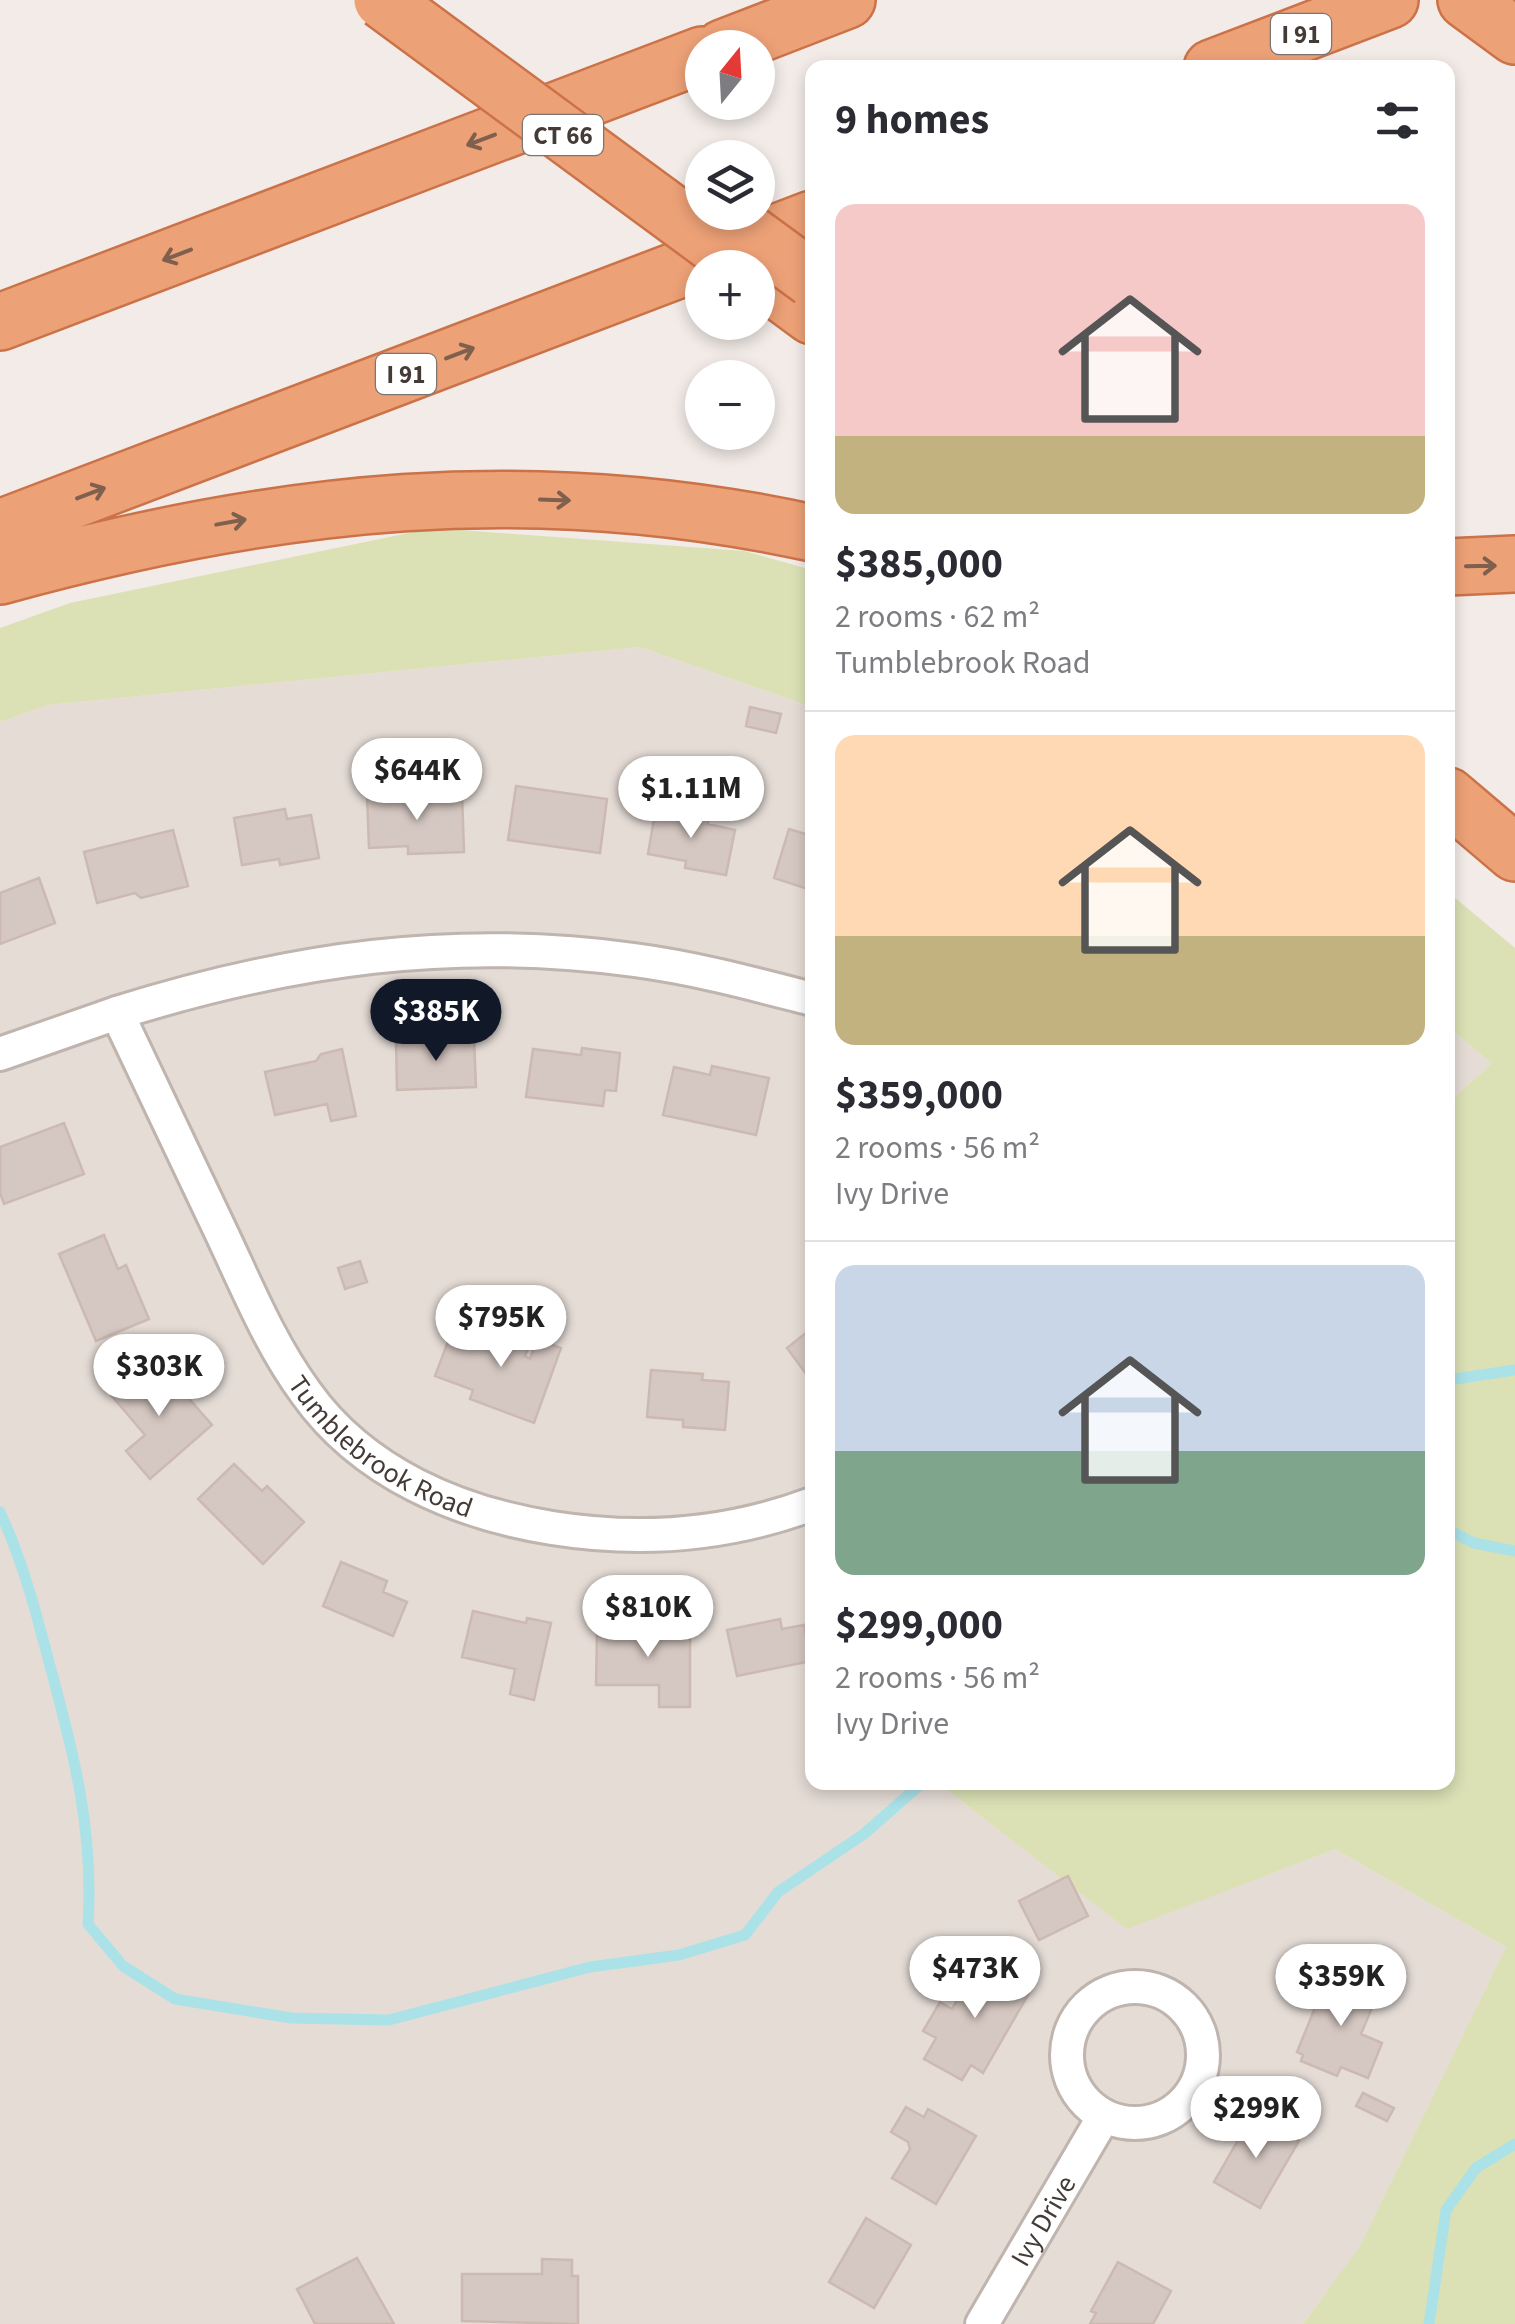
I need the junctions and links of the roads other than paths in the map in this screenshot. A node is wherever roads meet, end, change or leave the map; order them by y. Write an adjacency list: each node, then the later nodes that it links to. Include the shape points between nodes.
1 (382, 0): 13 (highway, CT 66, bridge)
2 (420, 0): 10 (highway)
3 (848, 0): 6 (highway)
4 (1390, 0): 8 (highway, I 91)
5 (1466, 0): 7 (highway)
6 (769, 30)
7 (1515, 36)
8 (1233, 60)
9 (685, 61): 17 (highway, one-way to 17)
10 (685, 188)
11 (805, 222): 18 (highway, I 91, one-way to 11)
12 (746, 230): 14 (highway, bridge)
13 (722, 250)
14 (805, 273)
15 (775, 289): 16 (highway)
16 (805, 311)
17 (0, 322)
18 (0, 528)
19 (805, 532): 22 (highway, one-way to 19, via 198,528 407,500 634,505)
20 (1515, 564): 21 (highway, one-way to 20)
21 (1455, 567)
22 (0, 576)
23 (1455, 802): 25 (highway)
24 (1455, 843): 26 (highway)
25 (1515, 853)
26 (1515, 887)
27 (805, 997): 28 (street, via 634,960 452,950 283,968)
28 (117, 1013): 29 (street); 30 (street, Tumblebrook Road, via 272,1338 307,1395 350,1442 398,1477 457,1505 586,1534 720,1529)
29 (0, 1054)
30 (805, 1507)
31 (1104, 2116): 31 (street, via 1072,2082 1071,2031 1106,1994 1126,1987 1157,1990 1184,2007 1198,2028 1204,2054 1198,2084 1178,2109 1155,2121 1124,2123); 32 (street, Ivy Drive)
32 (982, 2324)

